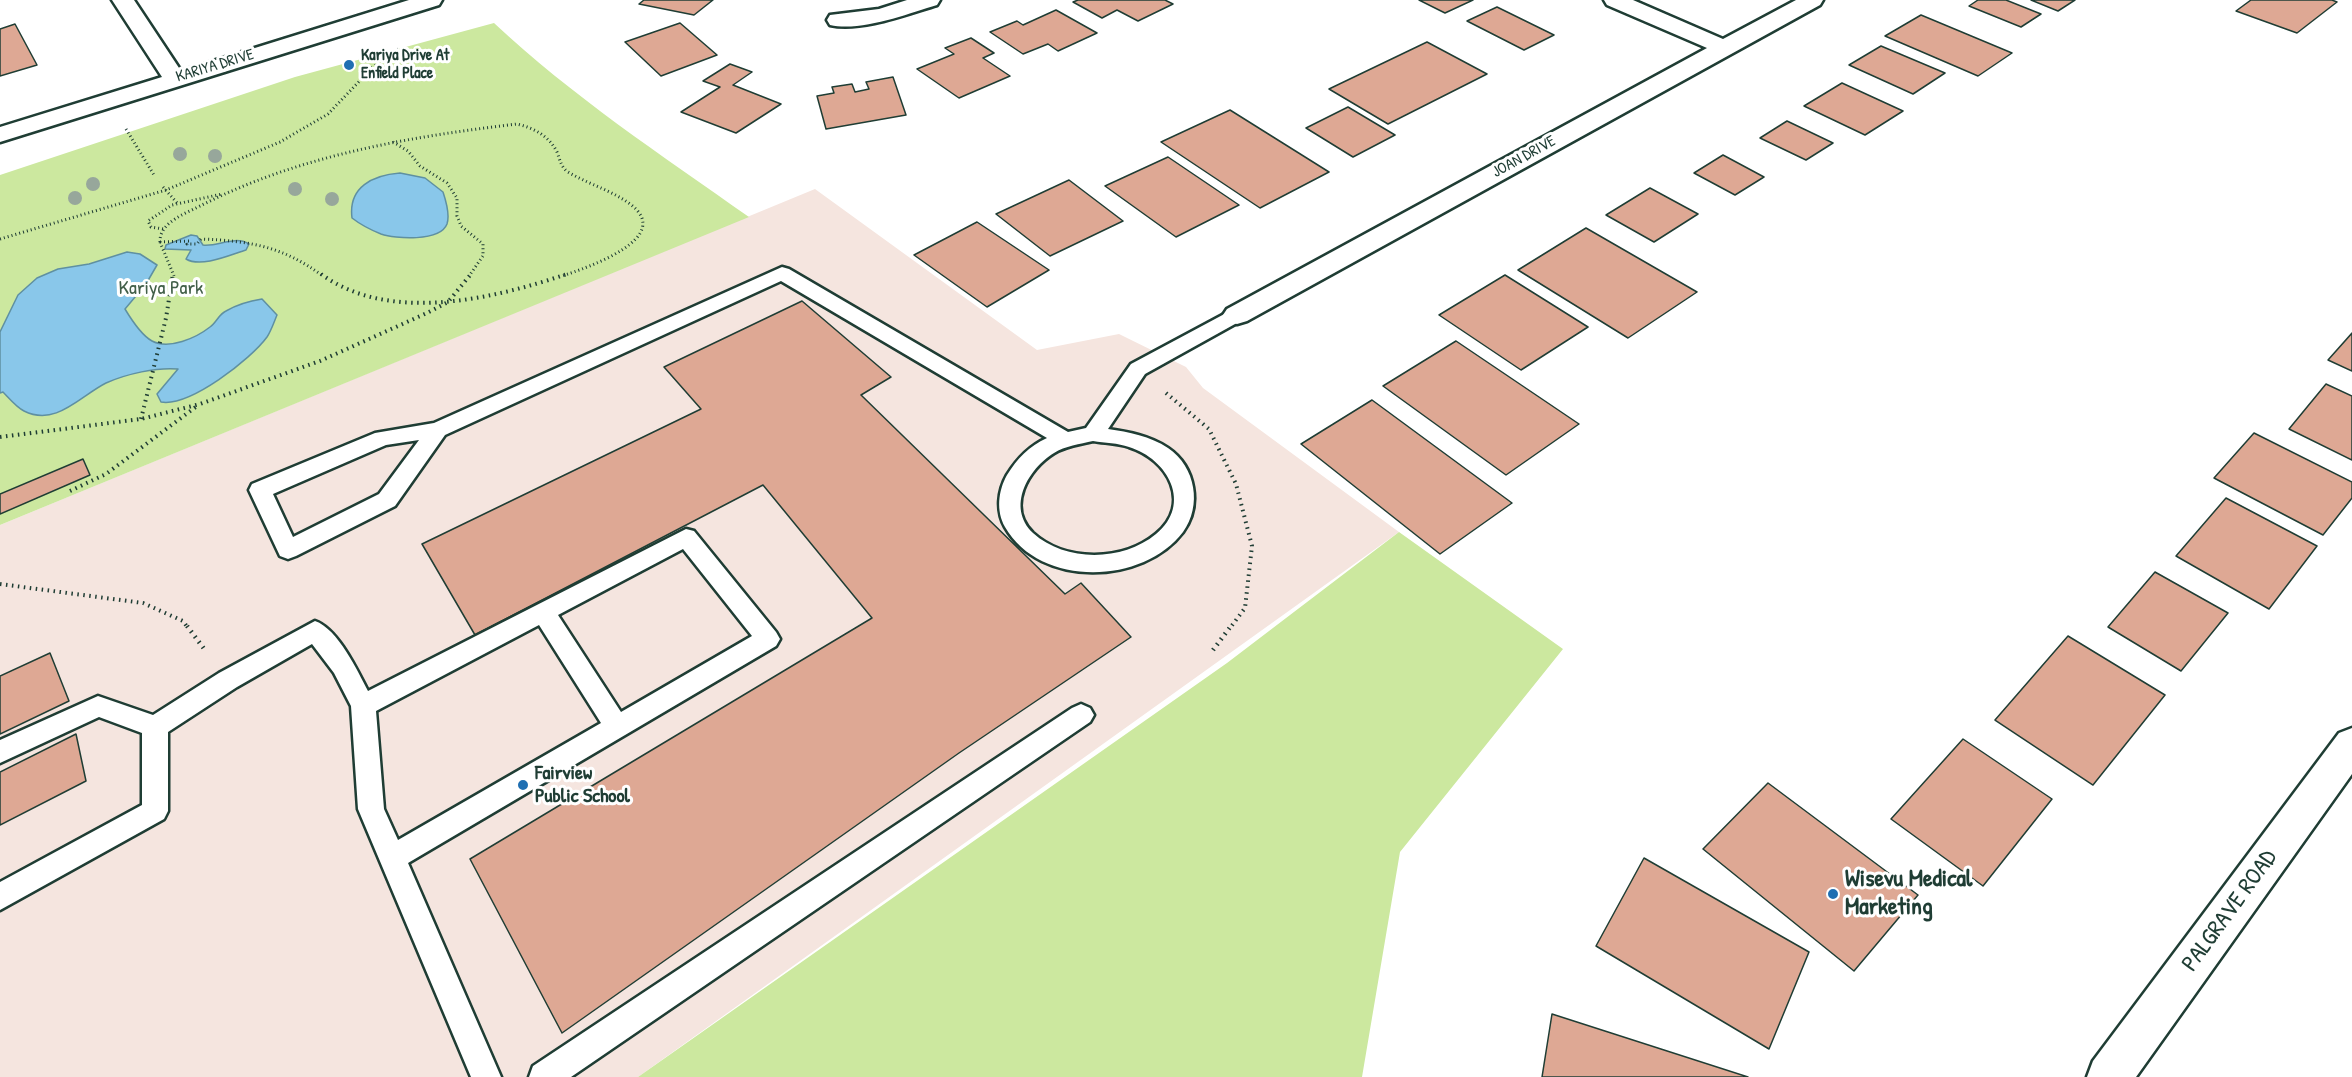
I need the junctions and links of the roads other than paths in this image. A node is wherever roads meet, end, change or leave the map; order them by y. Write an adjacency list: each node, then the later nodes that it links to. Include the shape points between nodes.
1 (123, 0): 8 (street)
2 (431, 0): 8 (street, KARIYA DRIVE)
3 (929, 0): 6 (street, via 881,15)
4 (1614, 0): 7 (street)
5 (1812, 0): 7 (street, JOAN DRIVE)
6 (838, 20)
7 (1722, 47): 10 (street, JOAN DRIVE)
8 (176, 79): 9 (street, KARIYA DRIVE)
9 (0, 135)
10 (1237, 315): 12 (lane, via 1138,369)
11 (438, 430): 11 (lane, via 382,438 260,490 288,550 387,500); 13 (lane, via 782,273)
12 (1093, 434): 13 (lane); 13 (lane, via 1114,434 1154,447 1169,458 1185,487 1180,520 1169,535 1147,552 1118,562 1086,564 1057,558 1032,545 1016,526 1009,505 1012,483 1025,463 1046,447)
13 (1066, 440)
14 (543, 611): 15 (lane); 18 (lane); 18 (lane, via 686,537 768,639)
15 (363, 706): 17 (lane, via 343,666 315,631); 21 (lane, via 371,809)
16 (1081, 715): 24 (lane)
17 (155, 727): 20 (lane, via 98,706); 22 (lane, via 155,811)
18 (617, 727): 21 (lane)
19 (2352, 744): 25 (street, PALGRAVE ROAD)
20 (0, 752)
21 (392, 858): 23 (lane)
22 (0, 897)
23 (486, 1077)
24 (544, 1077)
25 (2109, 1077)

